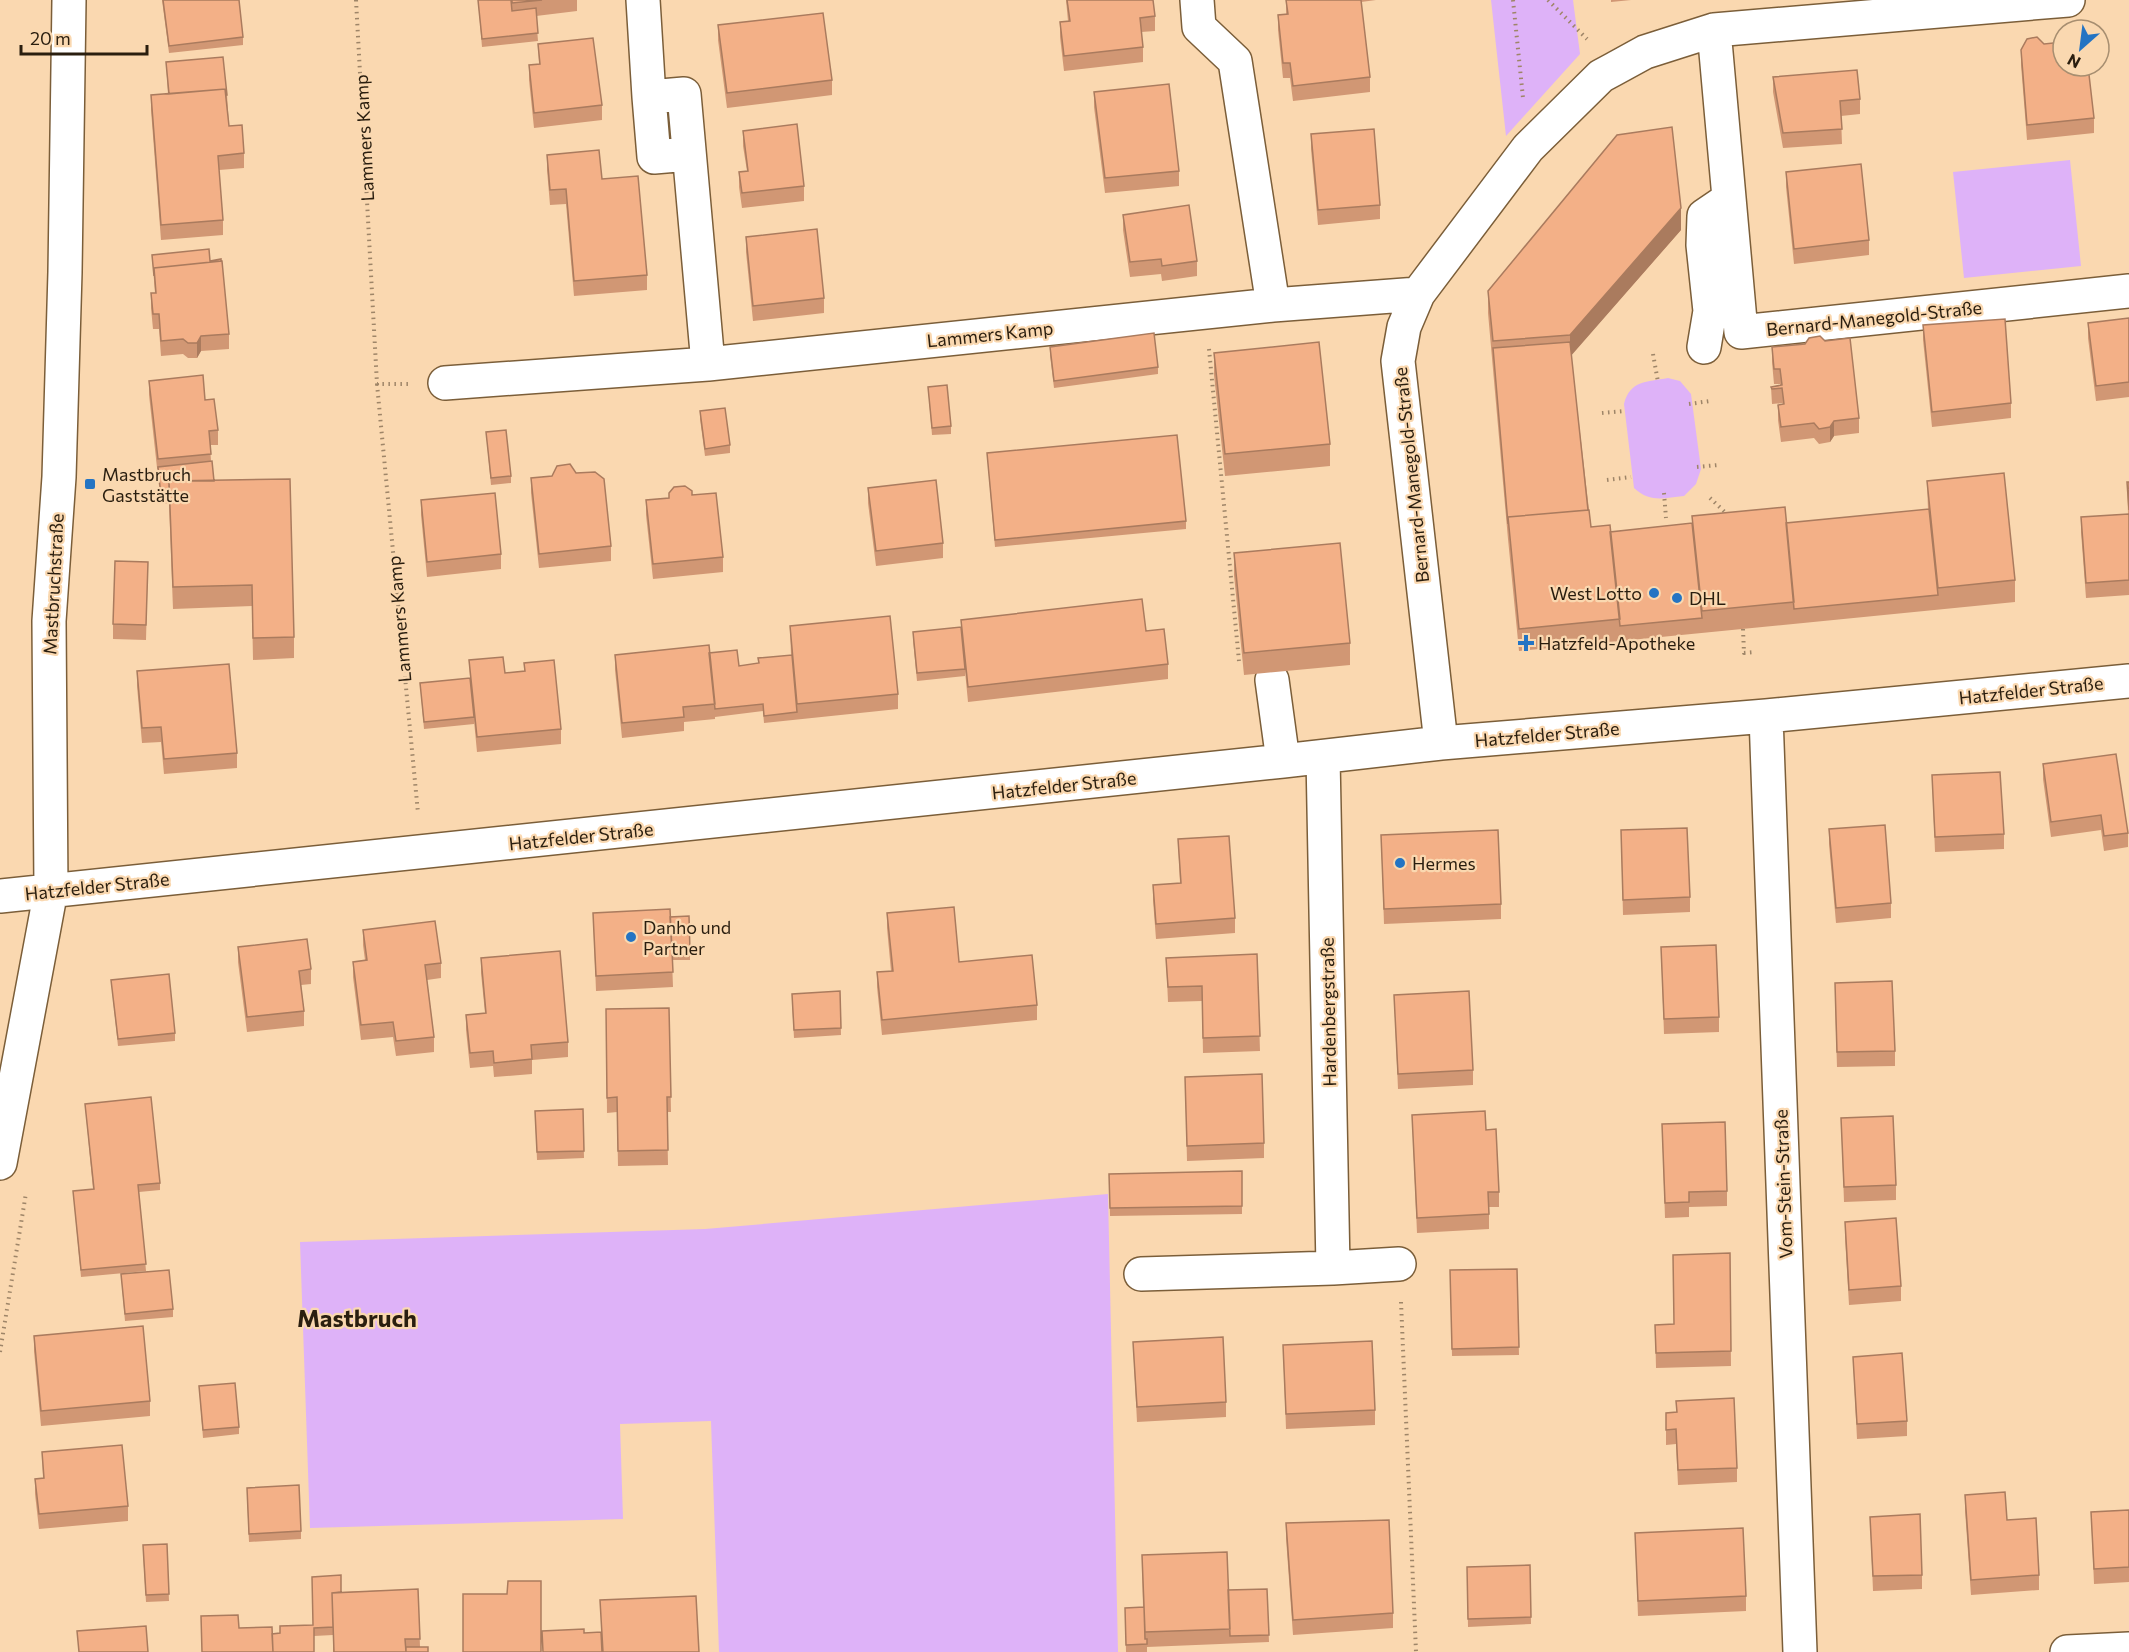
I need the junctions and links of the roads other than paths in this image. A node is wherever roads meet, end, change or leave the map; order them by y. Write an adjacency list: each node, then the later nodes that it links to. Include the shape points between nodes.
1 (69, 0): 19 (street, Mastbruchstraße, via 65,272 49,621)
2 (643, 0): 11 (street, via 654,157 689,154)
3 (1197, 0): 9 (street, via 1199,27 1235,61)
4 (2068, 0): 5 (street, Bernard-Manegold-Straße)
5 (1714, 30): 6 (street, Bernard-Manegold-Straße); 8 (street, Bernard-Manegold-Straße, via 1645,52 1600,76 1528,148)
6 (1729, 199): 7 (street, Bernard-Manegold-Straße, via 1740,332); 10 (street, via 1704,216 1710,311)
7 (2129, 291)
8 (1418, 294): 9 (street, Lammers Kamp); 16 (street, Bernard-Manegold-Straße, via 1404,327 1398,361)
9 (1273, 304): 11 (street, Lammers Kamp)
10 (1704, 347)
11 (708, 364): 12 (street, Lammers Kamp)
12 (445, 383)
13 (1272, 680): 18 (street)
14 (2129, 681): 15 (street, Hatzfelder Straße)
15 (1766, 716): 16 (street, Hatzfelder Straße); 26 (street, Vom-Stein-Straße)
16 (1442, 743): 17 (street, Hatzfelder Straße)
17 (1323, 757): 18 (street, Hatzfelder Straße); 23 (street, Hardenbergstraße)
18 (1283, 761): 19 (street, Hatzfelder Straße)
19 (51, 891): 20 (street, Hatzfelder Straße); 21 (street, Mastbruchstraße)
20 (0, 896)
21 (0, 1164)
22 (1399, 1264): 23 (street)
23 (1333, 1268): 24 (street)
24 (1141, 1274)
25 (2129, 1649): 27 (street)
26 (1800, 1652)
27 (2067, 1652)

